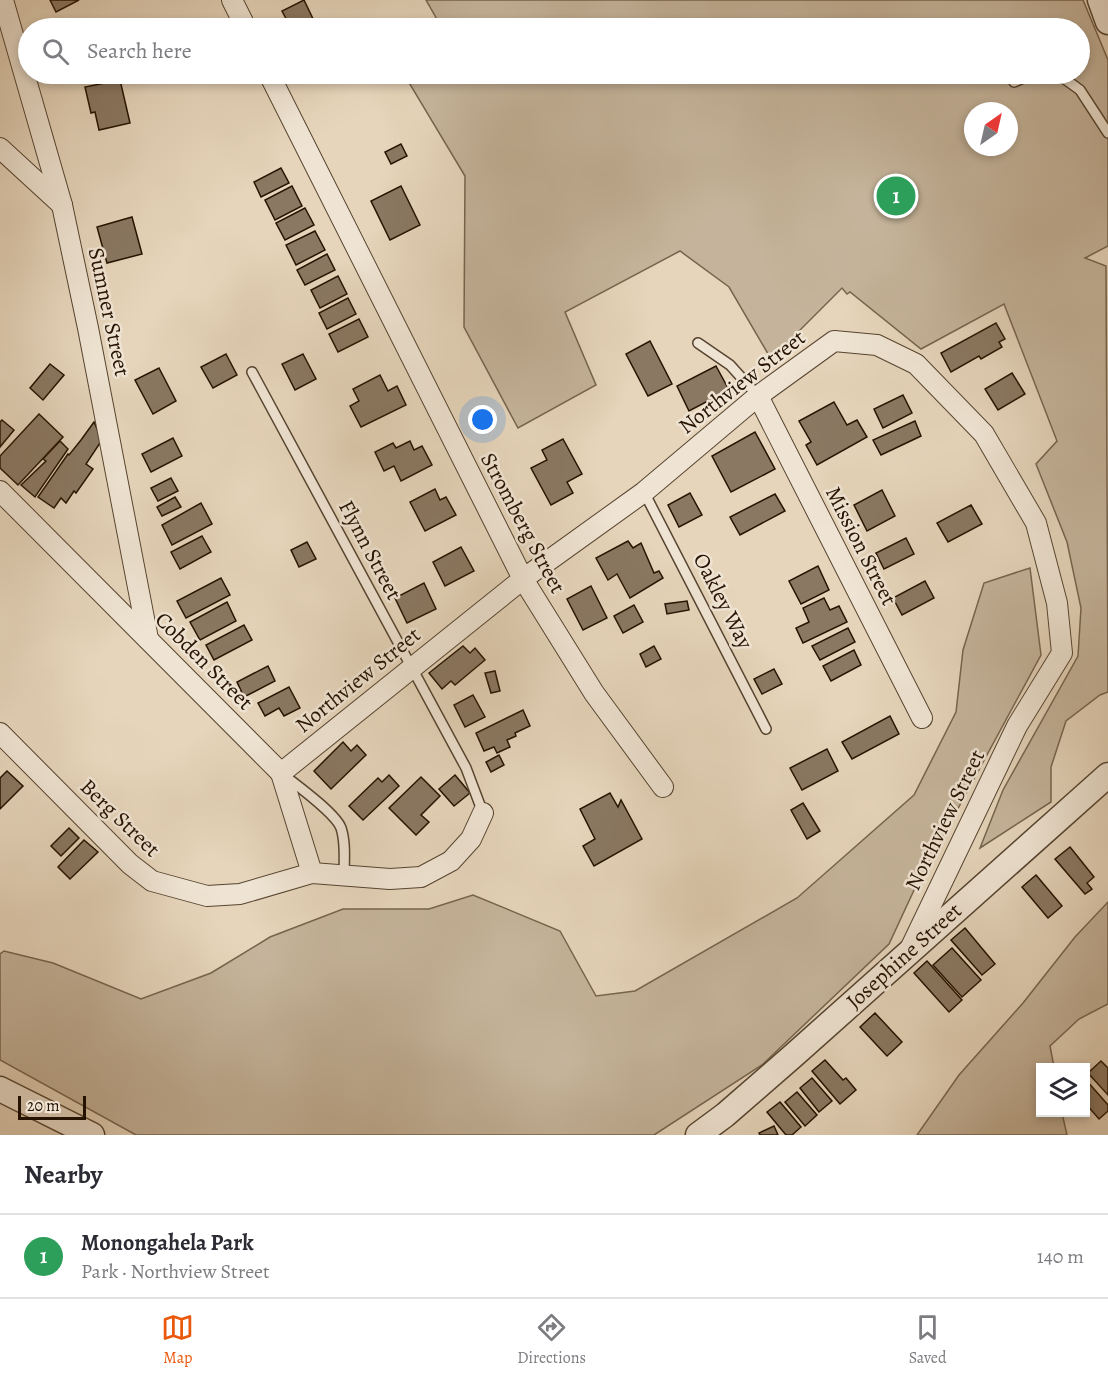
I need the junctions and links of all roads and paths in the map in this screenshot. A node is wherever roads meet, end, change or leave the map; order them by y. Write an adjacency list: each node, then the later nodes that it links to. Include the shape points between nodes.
1 (3, 0): 6 (street, Sumner Street)
2 (232, 0): 4 (street)
3 (1100, 0): 5 (street)
4 (241, 18)
5 (1108, 22)
6 (18, 52)
7 (27, 84): 12 (street, Sumner Street)
8 (274, 84): 18 (street, Stromberg Street)
9 (1072, 84): 10 (lane, via 1080,90)
10 (1108, 133)
11 (0, 148): 12 (street)
12 (62, 205): 19 (street, Sumner Street)
13 (698, 342): 15 (lane, via 730,365)
14 (252, 372): 20 (lane, Flynn Street)
15 (758, 396): 17 (street, Northview Street); 21 (street, Mission Street); 30 (street, Northview Street, via 834,341 877,345 916,364 984,434 1039,534 1057,603 1062,653 1017,726)
16 (0, 491): 19 (street, Cobden Street)
17 (644, 492): 18 (street, Northview Street); 22 (lane, Oakley Way)
18 (523, 579): 20 (street, Northview Street); 26 (street, Stromberg Street, via 594,693)
19 (148, 639): 24 (street, Cobden Street)
20 (411, 668): 24 (street, Northview Street); 27 (lane, Flynn Street, via 466,768)
21 (922, 718)
22 (766, 729)
23 (0, 733): 28 (street, Berg Street, via 152,882 207,896 240,894)
24 (281, 773): 28 (street); 29 (lane, Cobden Street, via 341,826)
25 (1108, 775): 30 (street, Josephine Street)
26 (663, 787)
27 (483, 813): 29 (street, Berg Street, via 471,839 451,861 421,877)
28 (312, 873): 29 (street, Berg Street)
29 (344, 876)
30 (909, 951): 33 (street, Josephine Street)
31 (0, 1089): 32 (street)
32 (92, 1135)
33 (698, 1135)

